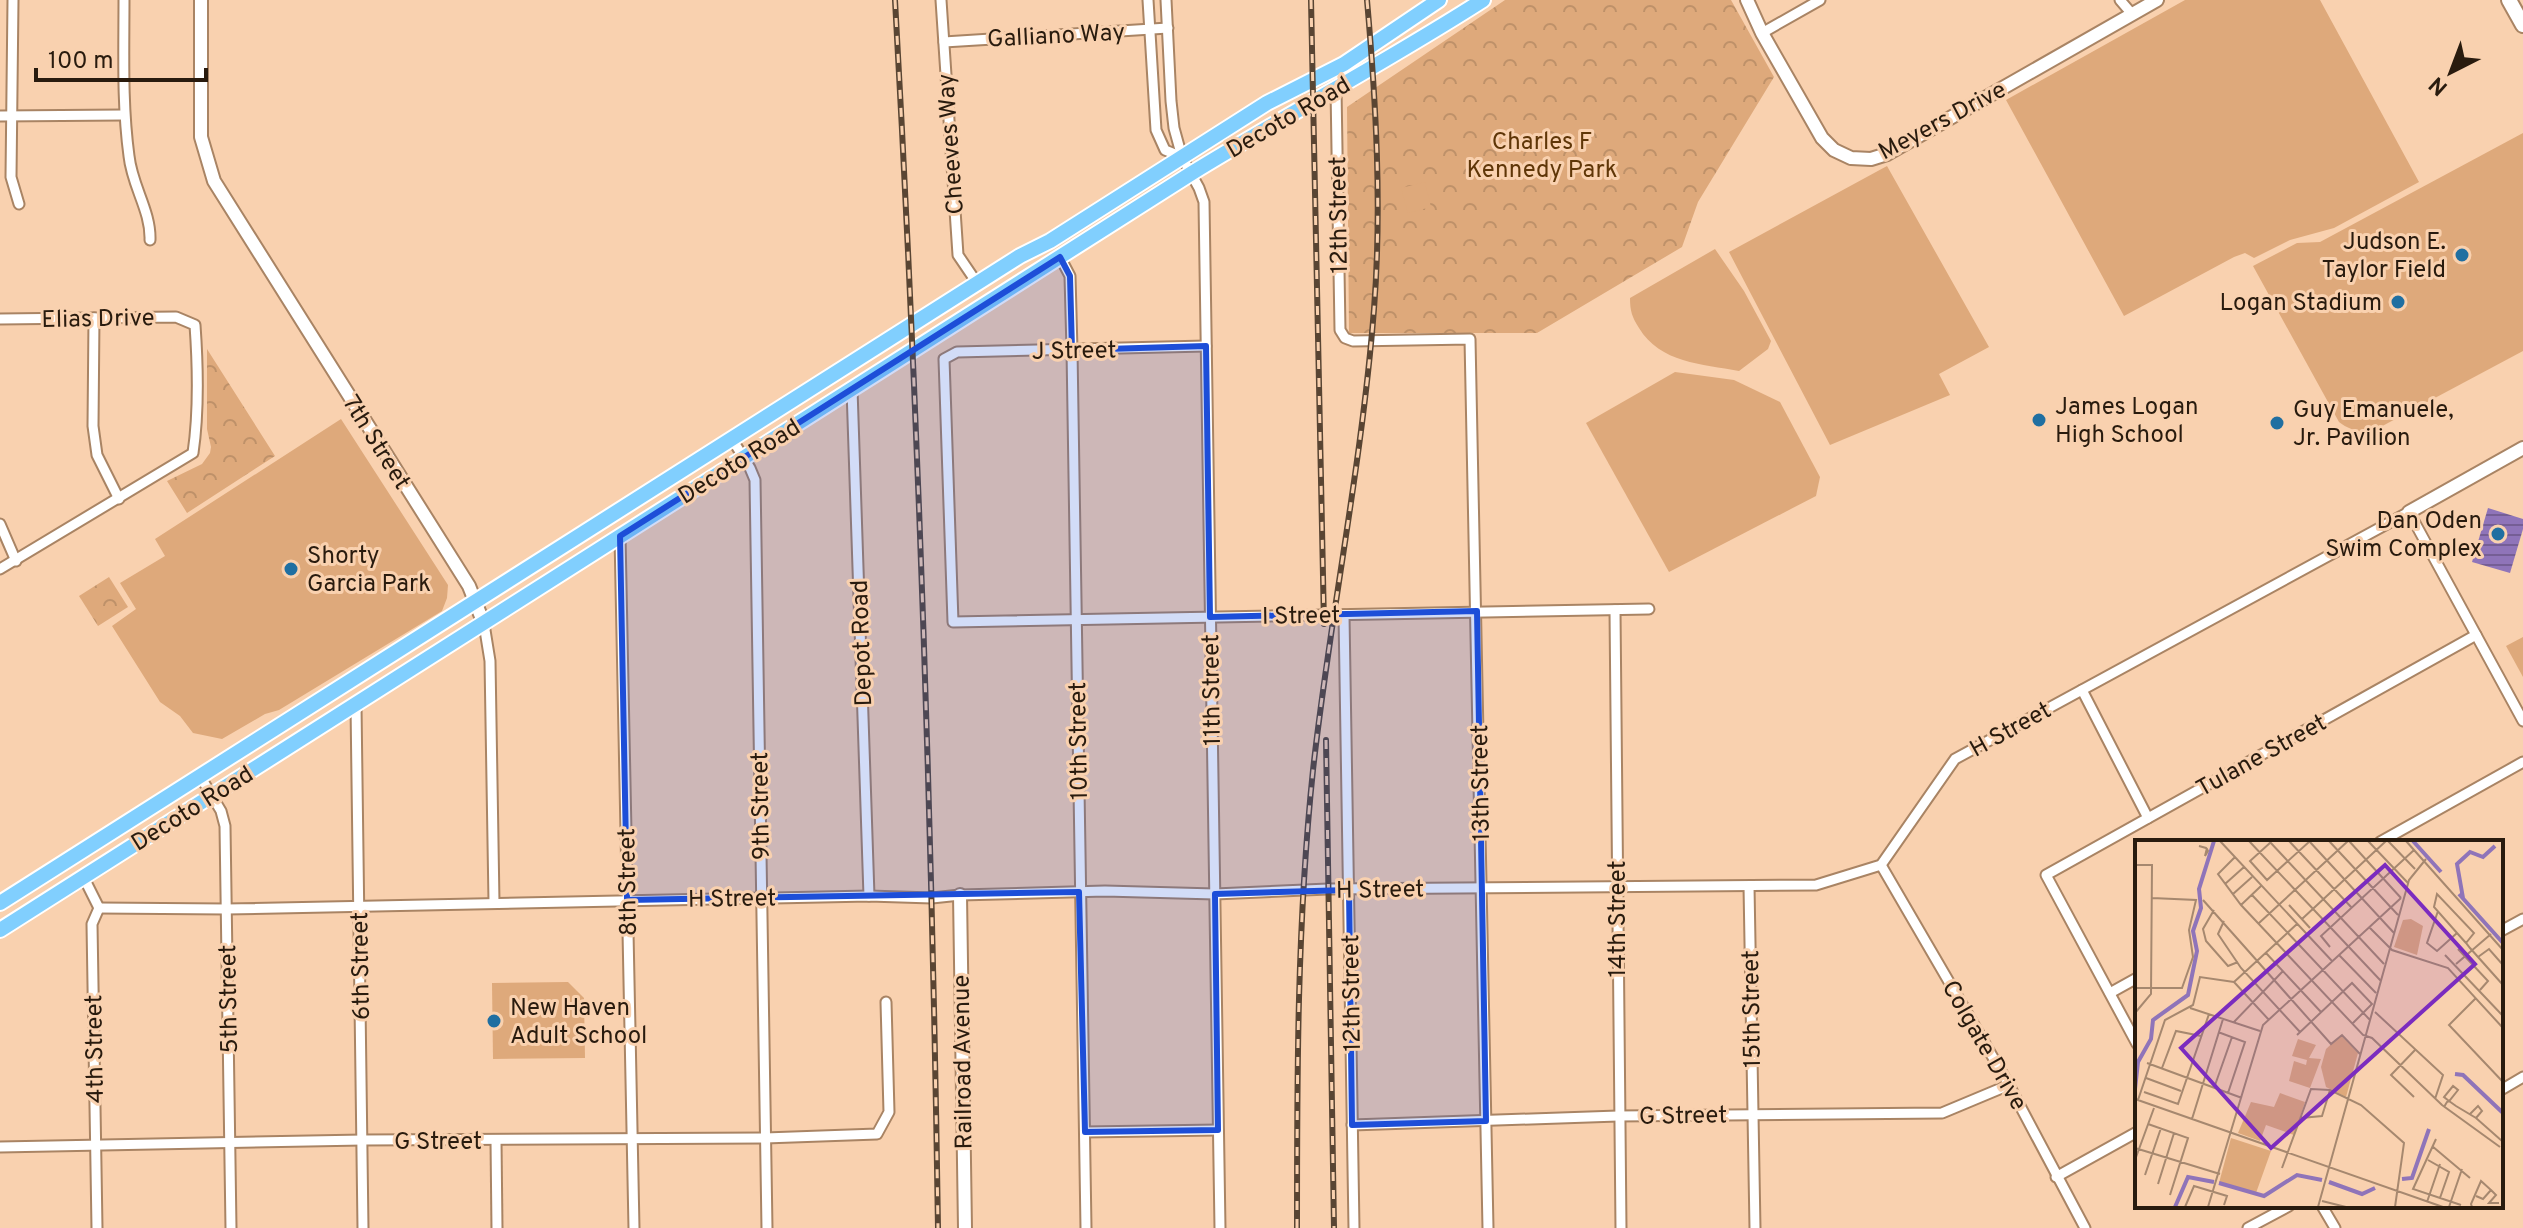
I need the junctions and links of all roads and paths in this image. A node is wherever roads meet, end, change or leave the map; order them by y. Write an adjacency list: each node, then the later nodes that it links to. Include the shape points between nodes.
1 (13, 0): 23 (street)
2 (124, 0): 21 (street)
3 (201, 0): 45 (street, 7th Street, via 201,137 214,181)
4 (941, 0): 19 (street, Cheeves Way)
5 (1148, 0): 17 (street, 11th Street)
6 (1166, 0): 16 (street, 11th Street)
7 (1439, 0): 24 (main road, Decoto Road, via 1344,64 1267,103)
8 (1483, 0): 20 (main road, Decoto Road)
9 (1747, 0): 18 (street, Meyers Drive)
10 (1820, 0): 18 (street)
11 (2120, 0): 14 (street)
12 (2157, 0): 14 (street, Meyers Drive)
13 (2509, 0): 15 (main road)
14 (2132, 14): 18 (street, Meyers Drive, via 1871,159 1842,155 1822,138)
15 (2523, 25)
16 (1168, 28): 17 (street, Galliano Way); 24 (street, 11th Street, via 1171,101)
17 (1150, 29): 19 (street, Galliano Way); 24 (street, 11th Street, via 1156,130 1165,150)
18 (1762, 33)
19 (944, 42): 29 (street, Cheeves Way, via 958,255)
20 (1336, 89): 25 (main road, Decoto Road); 32 (street, 12th Street, via 1340,330 1353,341)
21 (123, 115): 23 (street); 27 (street, via 131,174 147,212)
22 (0, 116): 23 (street)
23 (13, 116): 26 (street, via 11,177)
24 (1182, 157): 25 (street, 11th Street); 29 (main road, Decoto Road)
25 (1192, 173): 28 (main road, Decoto Road); 33 (street, 11th Street, via 1204,202)
26 (19, 204)
27 (150, 240)
28 (1060, 257): 34 (street, 10th Street, via 1070,282); 35 (main road, Decoto Road)
29 (977, 283): 36 (main road, Decoto Road)
30 (94, 318): 31 (street, Elias Drive); 39 (street, via 97,455); 39 (street, Elias Drive, via 176,317 195,325 193,453)
31 (0, 319)
32 (1470, 339): 48 (street, 13th Street)
33 (1206, 346): 34 (street, J Street); 50 (street, 11th Street)
34 (1072, 350): 51 (street, 10th Street); 52 (street, J Street, via 957,352 944,359)
35 (852, 389): 38 (main road, Decoto Road); 72 (street, Depot Road)
36 (732, 439): 38 (street, 9th Street); 45 (main road, Decoto Road)
37 (2523, 448): 40 (street, H Street)
38 (744, 458): 42 (main road, Decoto Road); 73 (street, 9th Street, via 755,480)
39 (119, 499): 43 (street)
40 (2409, 512): 54 (street); 55 (street, H Street)
41 (0, 524): 43 (street)
42 (620, 536): 53 (main road, Decoto Road); 74 (street, 8th Street)
43 (16, 561): 44 (street)
44 (0, 569)
45 (476, 601): 53 (street, 7th Street); 59 (main road, Decoto Road)
46 (1649, 609): 47 (street, I Street)
47 (1615, 610): 48 (street, I Street); 66 (street, 14th Street)
48 (1477, 611): 49 (street, I Street); 67 (street, 13th Street)
49 (1344, 615): 50 (street, I Street); 68 (street, 12th Street)
50 (1210, 617): 51 (street, I Street); 70 (street, 11th Street)
51 (1076, 619): 52 (street, I Street); 69 (street, 10th Street)
52 (953, 622)
53 (484, 624): 56 (main road, Decoto Road); 75 (street, 7th Street, via 490,661)
54 (2476, 635): 57 (street); 61 (street, Tulane Street)
55 (2082, 690): 61 (street); 63 (street, H Street, via 1955,759)
56 (356, 705): 60 (main road, Decoto Road); 77 (street, 6th Street)
57 (2523, 721)
58 (2523, 762): 62 (street)
59 (200, 776): 60 (street, 5th Street); 76 (main road, Decoto Road)
60 (212, 795): 64 (main road, Decoto Road); 79 (street, 5th Street, via 225,826)
61 (2148, 818): 84 (street, Tulane Street, via 2046,875)
62 (2384, 840)
63 (1881, 865): 65 (street, H Street, via 1816,885); 88 (street, Colgate Drive)
64 (83, 876): 78 (street); 81 (main road, Decoto Road)
65 (1749, 886): 66 (street, H Street); 90 (street, 15th Street)
66 (1617, 887): 67 (street, H Street); 91 (street, 14th Street)
67 (1481, 888): 68 (street, H Street); 92 (street, 13th Street)
68 (1349, 890): 70 (street, H Street); 93 (street, 12th Street)
69 (1079, 892): 70 (street, H Street); 71 (street, H Street); 95 (street, 10th Street)
70 (1215, 894): 94 (street, 11th Street)
71 (960, 895): 72 (street, H Street); 113 (street, Railroad Avenue)
72 (869, 896): 73 (street, H Street)
73 (762, 898): 74 (street, H Street); 97 (street, 9th Street)
74 (627, 900): 75 (street, H Street); 98 (street, 8th Street)
75 (494, 902): 77 (street, H Street)
76 (0, 903)
77 (360, 905): 79 (street, H Street); 99 (street, 6th Street)
78 (99, 908): 79 (street, H Street); 102 (street, 4th Street, via 92,924)
79 (226, 909): 101 (street, 5th Street)
80 (2523, 919): 82 (street)
81 (0, 930)
82 (2503, 930)
83 (2135, 979): 84 (street)
84 (2110, 993): 86 (street)
85 (886, 1002): 97 (street, G Street, via 889,1112 877,1134)
86 (2135, 1040)
87 (2523, 1077): 89 (street)
88 (2009, 1085): 90 (street, G Street, via 1942,1113); 104 (street, Colgate Drive)
89 (2503, 1089)
90 (1752, 1114): 91 (street, G Street); 119 (street, 15th Street)
91 (1618, 1116): 92 (street, G Street); 118 (street, 14th Street)
92 (1486, 1121): 93 (street, G Street); 117 (street, 13th Street)
93 (1352, 1125): 116 (street, 12th Street)
94 (1218, 1130): 95 (street); 115 (street, 11th Street)
95 (1085, 1132): 114 (street, 10th Street)
96 (2135, 1133): 104 (street)
97 (765, 1138): 98 (street, G Street); 112 (street, 9th Street)
98 (632, 1139): 100 (street, G Street); 111 (street, 8th Street)
99 (363, 1140): 100 (street, G Street); 101 (street, G Street); 109 (street, 6th Street)
100 (496, 1141): 110 (street)
101 (230, 1143): 102 (street, G Street); 108 (street, 5th Street)
102 (95, 1145): 103 (street, G Street); 107 (street, 4th Street)
103 (0, 1147)
104 (2056, 1177): 120 (street, Colgate Drive)
105 (2285, 1208): 121 (street)
106 (2323, 1208): 122 (street)
107 (97, 1228)
108 (231, 1228)
109 (363, 1228)
110 (497, 1228)
111 (634, 1228)
112 (767, 1228)
113 (965, 1228)
114 (1086, 1228)
115 (1220, 1228)
116 (1354, 1228)
117 (1488, 1228)
118 (1621, 1228)
119 (1755, 1228)
120 (2085, 1228)
121 (2248, 1228)
122 (2335, 1228)

